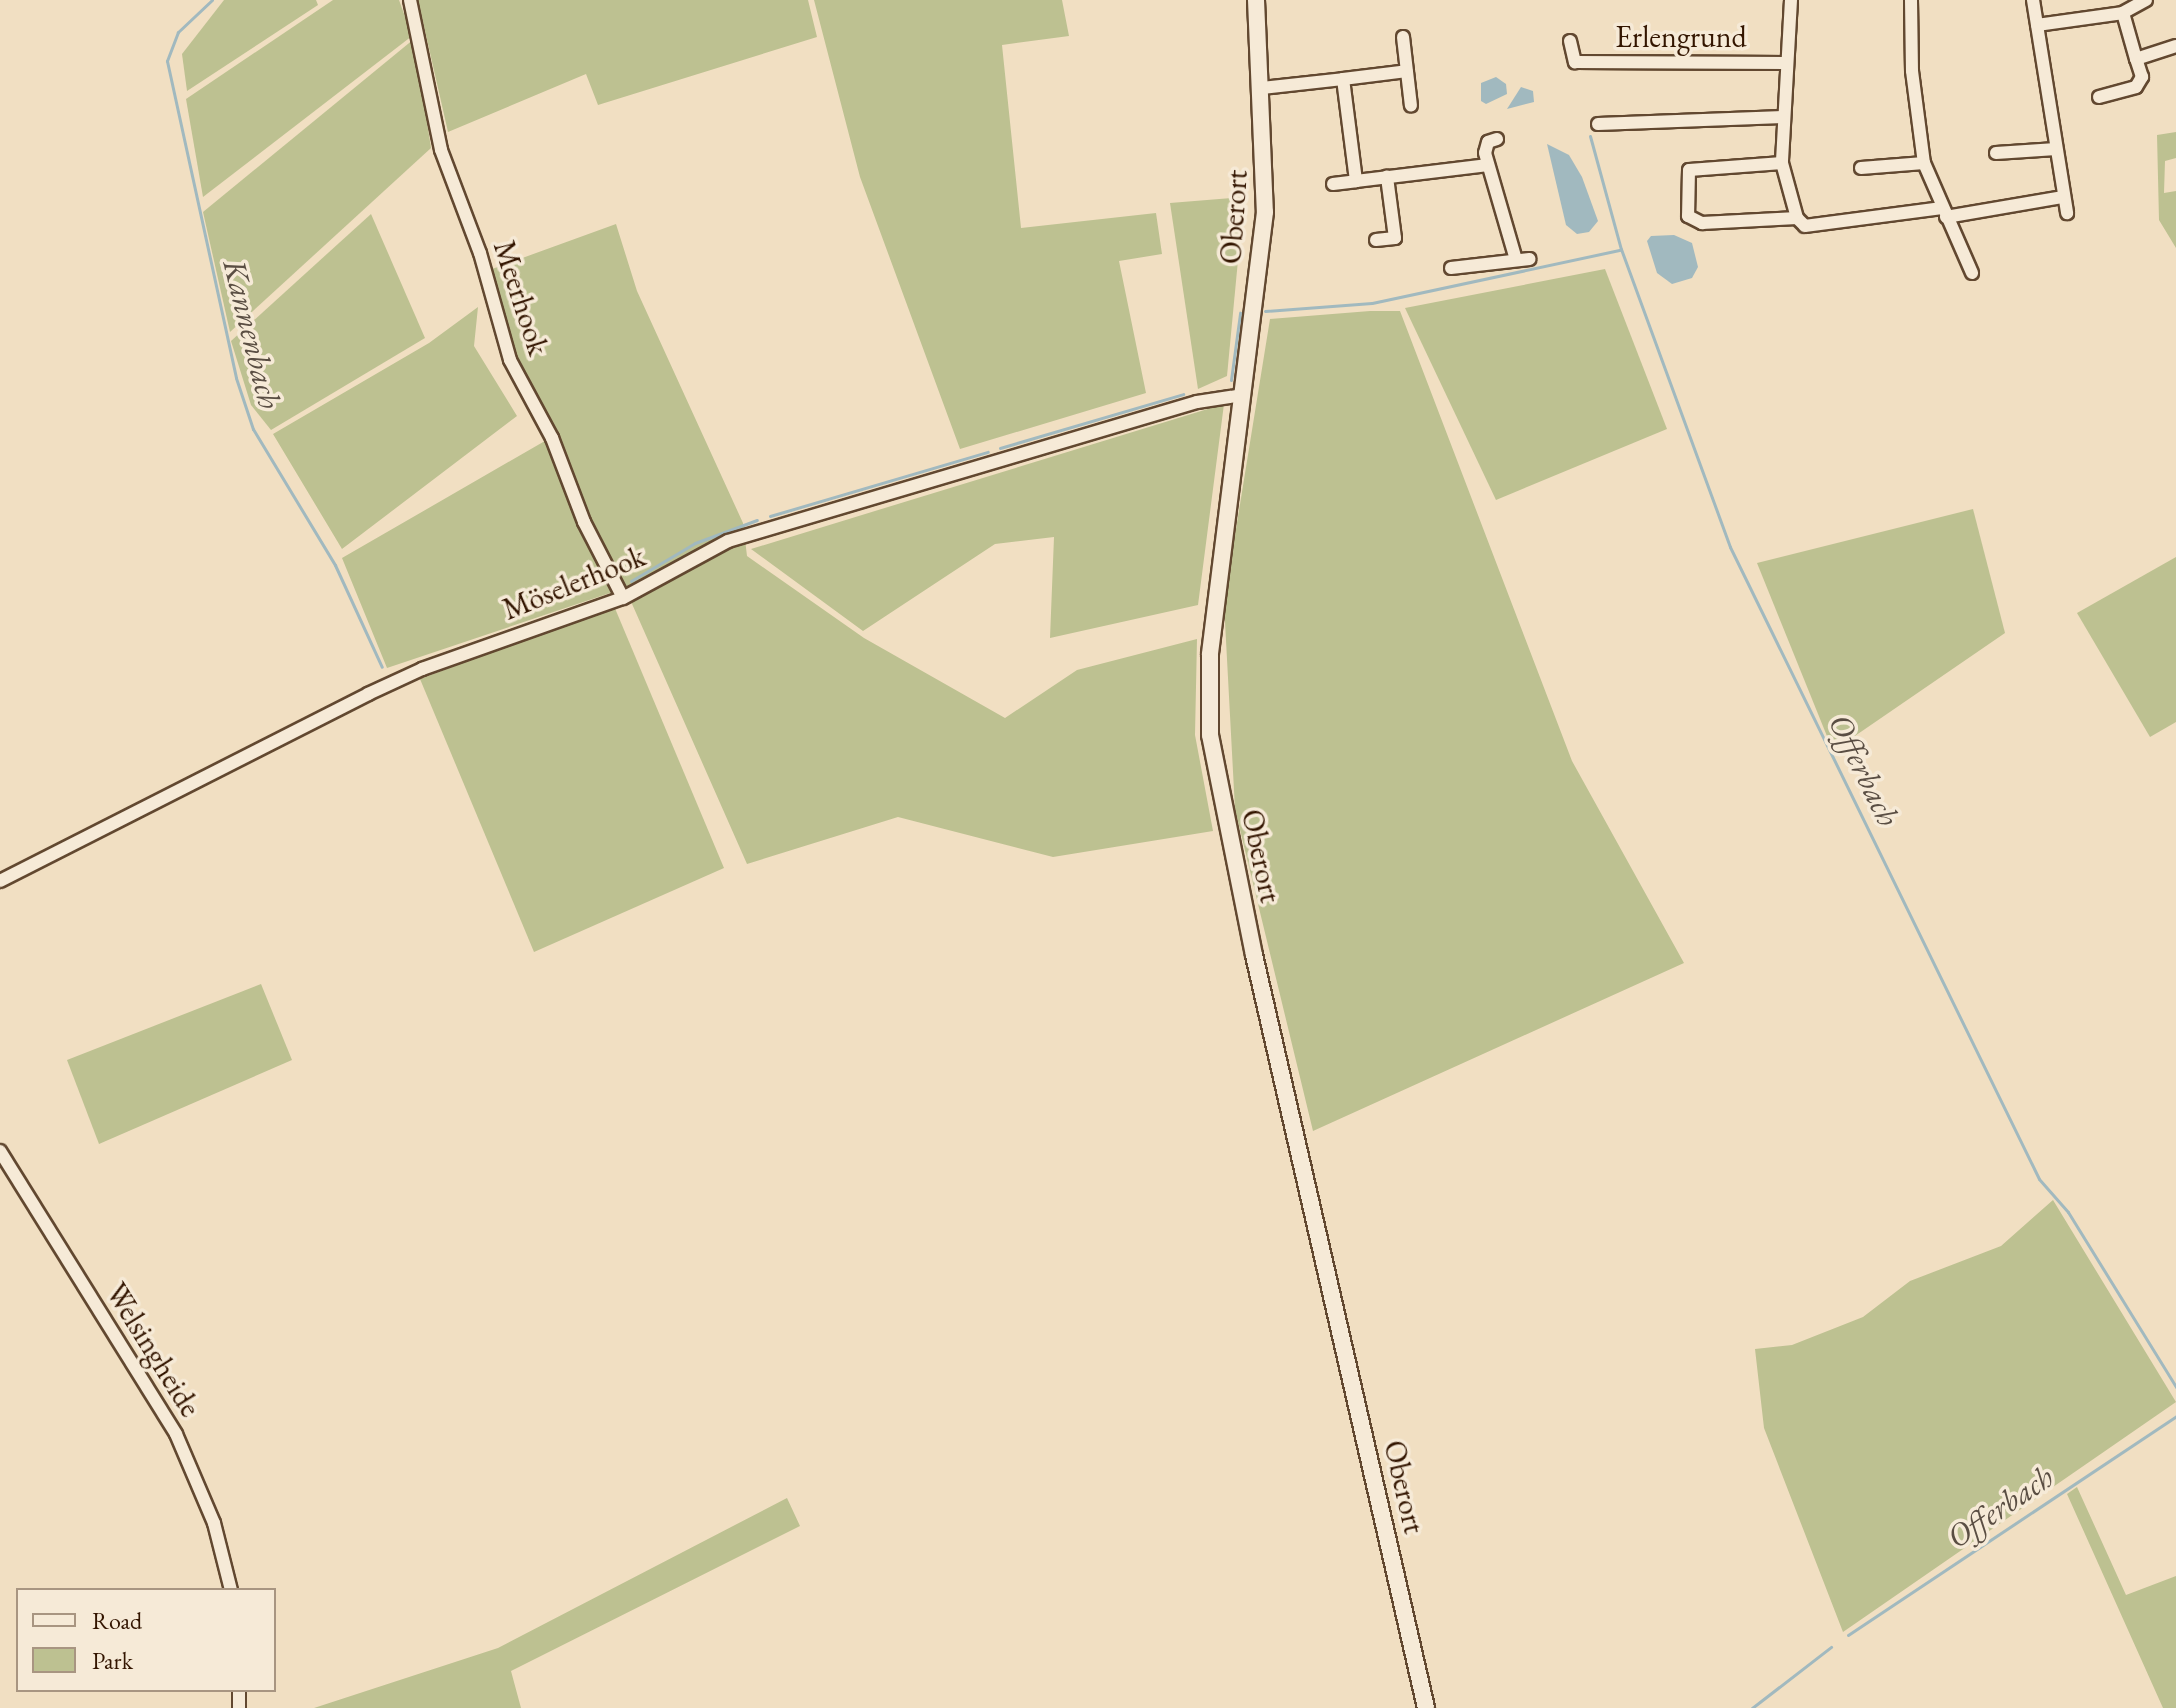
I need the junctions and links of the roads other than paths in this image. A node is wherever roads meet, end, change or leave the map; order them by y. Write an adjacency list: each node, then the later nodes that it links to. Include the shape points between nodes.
1 (410, 0): 39 (street, Meerhook, via 441,150 480,253 510,360 552,438 584,522)
2 (1256, 0): 16 (main road, Oberort)
3 (1791, 0): 13 (street)
4 (1911, 0): 25 (street, via 1912,71)
5 (2033, 0): 8 (street)
6 (2146, 0): 7 (street)
7 (2123, 13): 8 (street); 12 (street)
8 (2037, 25): 22 (street, via 2053,102)
9 (1403, 37): 14 (street)
10 (1570, 41): 13 (street, Erlengrund, via 1575,62)
11 (2176, 46): 12 (street)
12 (2136, 59): 17 (street, via 2142,77 2136,87)
13 (1786, 63): 19 (street)
14 (1407, 71): 15 (street); 18 (street)
15 (1343, 79): 16 (street); 29 (street)
16 (1262, 88): 38 (main road, Oberort, via 1265,212)
17 (2099, 97)
18 (1411, 106)
19 (1783, 117): 20 (street); 24 (street)
20 (1598, 124)
21 (1497, 139): 26 (street, via 1485,146)
22 (2056, 149): 23 (street); 31 (street)
23 (1996, 153)
24 (1782, 163): 34 (street); 34 (street, via 1689,170 1688,216 1702,223)
25 (1924, 163): 27 (street); 32 (street)
26 (1488, 165): 28 (street); 36 (street, via 1523,260)
27 (1861, 168)
28 (1387, 177): 29 (street); 35 (street, via 1395,238)
29 (1356, 181): 30 (street)
30 (1333, 184)
31 (2063, 197): 32 (street); 33 (street)
32 (1944, 213): 34 (street, via 1805,226); 37 (street)
33 (2067, 213)
34 (1797, 218)
35 (1376, 240)
36 (1451, 268)
37 (1972, 273)
38 (1243, 395): 39 (street, Möselerhook, via 1197,402 728,541); 43 (main road, Oberort, via 1210,655 1214,771)
39 (623, 598): 40 (street, Möselerhook, via 422,669)
40 (0, 881)
41 (0, 1151): 42 (street, Welsingheide, via 176,1434 214,1523)
42 (230, 1588)
43 (1426, 1708)

